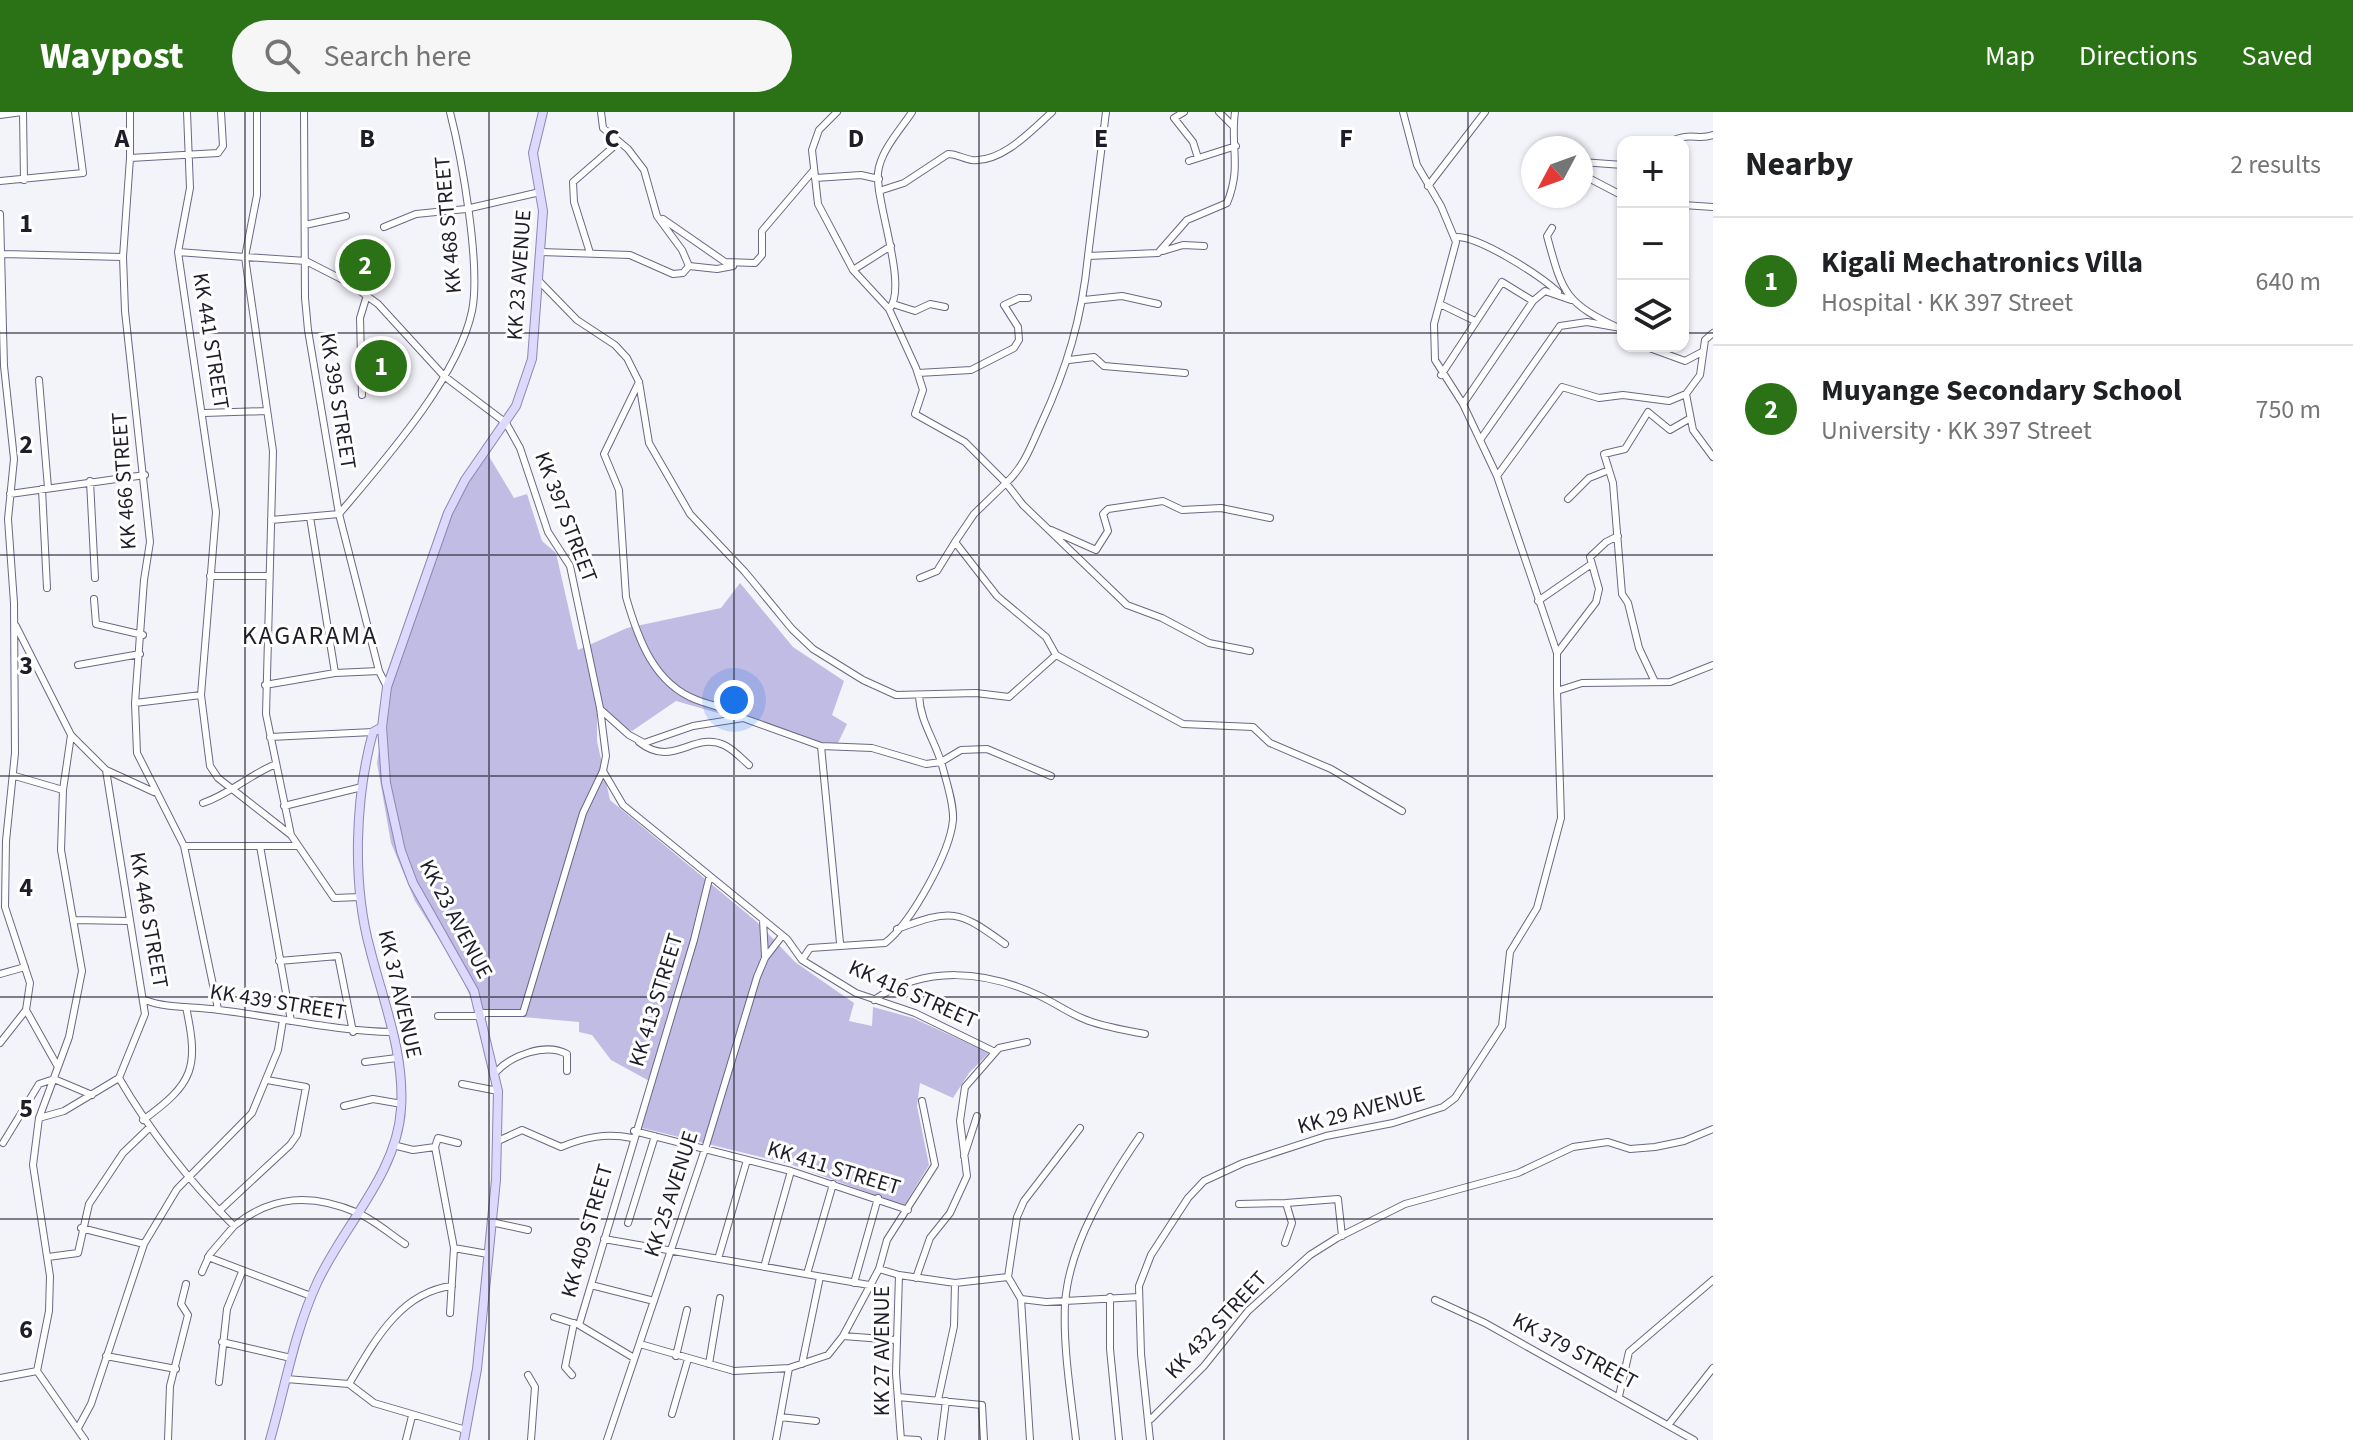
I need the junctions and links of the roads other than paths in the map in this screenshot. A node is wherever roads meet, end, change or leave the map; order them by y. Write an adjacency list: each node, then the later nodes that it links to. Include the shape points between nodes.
1 (22, 112): 20 (street); 34 (street)
2 (75, 112): 34 (street, via 83,173)
3 (130, 112): 27 (street, KK 466 STREET)
4 (187, 112): 26 (street, KK 441 STREET)
5 (221, 112): 26 (street, via 221,150)
6 (257, 112): 60 (street, via 257,195)
7 (304, 112): 47 (street, KK 395 STREET)
8 (450, 112): 43 (street, KK 468 STREET)
9 (543, 112): 39 (main road, KK 23 AVENUE, via 533,153)
10 (601, 112): 24 (street, via 603,128)
11 (837, 112): 32 (street, via 814,139)
12 (912, 112): 33 (street, via 883,158)
13 (1052, 112): 38 (street, via 1001,152 974,160 948,154 904,183)
14 (1106, 112): 58 (street)
15 (1184, 112): 28 (street, via 1174,118)
16 (1219, 112): 21 (street)
17 (1235, 112): 21 (street)
18 (1403, 112): 37 (street)
19 (1485, 112): 37 (street)
20 (0, 115)
21 (1233, 126): 25 (street)
22 (1713, 135): 23 (street)
23 (1682, 136)
24 (619, 142): 46 (street, via 644,170); 56 (street, via 573,182)
25 (1236, 146): 28 (street); 53 (street, via 1236,175 1227,203 1187,220)
26 (188, 155): 27 (street); 54 (street, KK 441 STREET, via 190,188)
27 (130, 158): 59 (street, KK 466 STREET)
28 (1198, 158): 29 (street)
29 (1189, 161)
30 (1593, 163): 31 (street)
31 (1617, 165)
32 (814, 175): 33 (street); 62 (street, via 762,231 760,258); 64 (street, via 821,210)
33 (879, 179): 38 (street)
34 (24, 180): 36 (street)
35 (1593, 180): 40 (street)
36 (0, 181)
37 (1428, 186): 50 (street)
38 (879, 191): 51 (street)
39 (540, 192): 43 (street); 55 (main road, KK 23 AVENUE)
40 (1617, 193)
41 (1689, 205): 42 (street)
42 (1713, 207)
43 (466, 209): 48 (street, via 416,214); 85 (street, KK 468 STREET, via 476,285 471,314)
44 (0, 214): 57 (street)
45 (346, 216): 47 (street)
46 (657, 216): 62 (street, via 725,262); 63 (street)
47 (305, 225): 61 (street, KK 395 STREET)
48 (384, 227)
49 (1552, 228): 70 (street, via 1547,236 1555,269)
50 (1455, 237): 66 (street, via 1469,236 1496,250); 73 (street)
51 (891, 246): 64 (street); 74 (street)
52 (1204, 246): 53 (street)
53 (1163, 251): 58 (street)
54 (178, 252): 60 (street, KK 397 STREET); 92 (street, KK 441 STREET)
55 (541, 252): 56 (street); 65 (main road, KK 23 AVENUE)
56 (590, 253): 63 (street, via 630,255 673,274)
57 (3, 254): 59 (street); 103 (street, via 4,366 14,459)
58 (1088, 256): 69 (street)
59 (123, 257): 98 (street, KK 466 STREET)
60 (245, 257): 61 (street, KK 397 STREET); 91 (street)
61 (306, 261): 67 (street, KK 397 STREET); 105 (street, KK 395 STREET, via 308,330)
62 (738, 264): 63 (street, via 717,269)
63 (689, 266)
64 (853, 270): 74 (street)
65 (540, 282): 87 (street, via 586,328 615,345); 94 (main road, KK 23 AVENUE, via 532,359)
66 (1560, 294): 70 (street); 71 (street, via 1545,291)
67 (367, 295): 85 (street, KK 397 STREET); 89 (street, via 360,318)
68 (1028, 298): 82 (street, via 1004,305 1018,327 1014,348 971,370)
69 (1084, 300): 72 (street, via 1122,296); 81 (street)
70 (1571, 300): 77 (street)
71 (1533, 301): 76 (street, via 1502,282); 90 (street)
72 (1158, 304)
73 (1440, 304): 76 (street); 84 (street, via 1433,348)
74 (891, 307): 75 (street); 82 (street)
75 (945, 307)
76 (1475, 321): 84 (street)
77 (1615, 327): 95 (street, via 1587,322 1560,326)
78 (1713, 333): 80 (street)
79 (1660, 352): 80 (street, via 1685,361)
80 (1702, 352): 88 (street, via 1700,375)
81 (1069, 360): 83 (street, via 1094,357 1104,366); 101 (street, via 1022,465)
82 (918, 373): 101 (street, via 923,390 914,411 917,416 965,442)
83 (1185, 373)
84 (1441, 375): 90 (street)
85 (444, 376): 94 (street, KK 397 STREET); 105 (street, KK 468 STREET)
86 (39, 380): 102 (street)
87 (639, 382): 136 (street, via 649,443 704,532 813,649 887,692); 139 (street, via 604,454 619,490 631,614 642,645 671,688)
88 (1686, 394): 93 (street); 99 (street, via 1669,401 1623,395 1599,398 1562,387)
89 (362, 395)
90 (1463, 404): 95 (street)
91 (266, 411): 92 (street); 109 (street, via 273,451)
92 (204, 413): 114 (street, KK 441 STREET, via 216,512)
93 (1689, 419): 96 (street); 97 (street, via 1670,430 1648,412 1625,449 1604,454)
94 (506, 423): 133 (main road, KK 23 AVENUE, via 451,505); 138 (street, KK 397 STREET, via 520,448 548,532 570,566)
95 (1480, 440): 99 (street)
96 (1713, 457)
97 (1609, 470): 104 (street, via 1589,478); 111 (street)
98 (145, 475): 100 (street); 122 (street, KK 466 STREET, via 150,542)
99 (1497, 476): 120 (street)
100 (90, 481): 102 (street); 116 (street)
101 (1006, 483): 110 (street); 112 (street)
102 (45, 488): 103 (street); 118 (street)
103 (10, 494): 107 (street)
104 (1568, 499)
105 (339, 514): 106 (street); 129 (street, KK 395 STREET)
106 (310, 517): 109 (street); 130 (street)
107 (4, 518): 121 (street)
108 (1270, 518): 110 (street, via 1221,508 1182,510 1163,501 1108,509 1103,514 1108,531 1096,550)
109 (271, 520): 115 (street)
110 (1051, 530): 123 (street, via 1127,605 1209,643)
111 (1618, 536): 113 (street, via 1590,557); 131 (street, via 1622,594)
112 (955, 542): 117 (street, via 937,571); 126 (street, via 997,596 1046,637)
113 (1590, 565): 120 (street); 124 (street, via 1599,589 1596,602)
114 (210, 576): 115 (street); 135 (street, KK 441 STREET)
115 (268, 576): 132 (street)
116 (95, 578)
117 (920, 578)
118 (47, 588)
119 (94, 599): 122 (street, via 96,624)
120 (1538, 601): 124 (street)
121 (14, 623): 141 (street); 150 (street)
122 (143, 635): 125 (street, KK 466 STREET)
123 (1250, 651)
124 (1557, 653): 134 (street, KK 29 AVENUE)
125 (140, 654): 127 (street); 137 (street, KK 466 STREET)
126 (1056, 655): 136 (street, via 1009,697); 158 (street, via 1183,724 1253,727 1270,743 1331,769)
127 (78, 665)
128 (1713, 665): 131 (street, via 1670,682)
129 (379, 671): 130 (street); 133 (street, KK 395 STREET)
130 (335, 673): 132 (street)
131 (1655, 682): 134 (street, via 1582,683)
132 (265, 685): 142 (street)
133 (387, 687): 140 (main road, KK 23 AVENUE)
134 (1557, 691): 267 (street, KK 29 AVENUE, via 1563,799 1555,844 1537,908 1510,952 1502,1026 1455,1098 1405,1119 1326,1136 1243,1163 1204,1181 1151,1255)
135 (201, 695): 137 (street); 153 (street, KK 441 STREET, via 210,766)
136 (919, 695): 145 (street, via 920,714)
137 (135, 703): 155 (street, KK 466 STREET, via 137,753)
138 (600, 708): 143 (street); 149 (street, KK 397 STREET)
139 (743, 718): 143 (street, via 693,726 659,741); 144 (street)
140 (378, 729): 142 (street); 152 (main road, KK 37 AVENUE); 184 (main road, KK 23 AVENUE, via 401,851 413,883 465,969)
141 (71, 735): 148 (street); 154 (street)
142 (270, 737): 146 (street)
143 (636, 740): 147 (street, via 666,754 714,742)
144 (821, 746): 145 (street, via 872,748 916,762); 170 (street)
145 (941, 762): 151 (street, via 961,750 987,749); 168 (street, via 950,830 928,889)
146 (276, 764): 153 (street); 157 (street)
147 (749, 765)
148 (106, 770): 155 (street); 167 (street, KK 446 STREET)
149 (603, 771): 163 (street, via 623,805); 184 (street, via 583,813 523,1013)
150 (15, 776): 154 (street); 175 (street, via 6,841 5,907)
151 (1051, 776)
152 (364, 787): 157 (street); 164 (main road, KK 37 AVENUE)
153 (232, 788): 156 (street); 159 (street, KK 441 STREET)
154 (63, 790): 165 (street, via 61,850)
155 (154, 792): 160 (street, KK 466 STREET)
156 (203, 803)
157 (284, 806): 159 (street)
158 (1402, 811)
159 (291, 835): 162 (street, KK 441 STREET)
160 (184, 846): 161 (street); 181 (street, KK 466 STREET)
161 (260, 846): 162 (street); 174 (street)
162 (296, 846): 164 (street, KK 441 STREET, via 334,898)
163 (709, 879): 166 (street); 213 (street, KK 413 STREET)
164 (361, 897): 188 (main road, KK 37 AVENUE)
165 (73, 920): 167 (street); 195 (street, via 82,971)
166 (763, 920): 169 (street); 172 (street, KK 25 AVENUE)
167 (128, 921): 177 (street, KK 446 STREET)
168 (897, 929): 170 (street, via 880,945); 171 (street, via 934,916 961,915)
169 (782, 936): 172 (street, KK 25 AVENUE); 173 (street, KK 416 STREET)
170 (840, 943): 173 (street, via 810,948)
171 (1005, 944)
172 (765, 958): 221 (street, KK 25 AVENUE)
173 (802, 960): 178 (street, KK 416 STREET)
174 (279, 961): 186 (street); 187 (street, via 338,956)
175 (25, 967): 176 (street); 182 (street, via 30,996)
176 (0, 974)
177 (145, 1000): 179 (street, KK 439 STREET); 183 (street, KK 446 STREET)
178 (874, 1000): 189 (street, via 924,976 969,975 1039,995 1085,1020); 192 (street, KK 416 STREET, via 915,1013)
179 (157, 1005): 180 (street, KK 439 STREET); 183 (street)
180 (186, 1007): 181 (street, KK 439 STREET); 209 (street, via 193,1066 182,1089)
181 (218, 1009): 186 (street, KK 439 STREET)
182 (26, 1010): 191 (street); 195 (street)
183 (145, 1014): 198 (street, KK 446 STREET)
184 (481, 1015): 185 (street); 197 (main road, KK 23 AVENUE)
185 (438, 1016)
186 (287, 1020): 187 (street, KK 439 STREET); 200 (street)
187 (353, 1032): 188 (street, KK 439 STREET)
188 (393, 1032): 193 (main road, KK 37 AVENUE)
189 (1145, 1034)
190 (1027, 1042): 192 (street)
191 (0, 1043)
192 (995, 1052): 222 (street, via 963,1095)
193 (397, 1058): 194 (street); 205 (main road, KK 37 AVENUE)
194 (365, 1062)
195 (58, 1067): 199 (street)
196 (567, 1071): 197 (street, via 567,1054 555,1050 514,1056)
197 (496, 1072): 202 (main road, KK 23 AVENUE)
198 (119, 1078): 203 (street); 209 (street)
199 (54, 1079): 203 (street); 208 (street); 217 (street, via 39,1084)
200 (267, 1080): 225 (street, via 252,1113); 231 (street, via 306,1087 297,1135)
201 (462, 1084): 202 (street)
202 (498, 1091): 216 (main road, KK 23 AVENUE)
203 (92, 1095): 208 (street)
204 (922, 1101): 230 (street, KK 411 STREET, via 935,1165)
205 (402, 1104): 206 (street, via 373,1099); 219 (main road, KK 37 AVENUE)
206 (344, 1106)
207 (977, 1116): 222 (street)
208 (39, 1118): 246 (street, via 33,1182)
209 (143, 1120): 210 (street)
210 (149, 1128): 225 (street); 236 (street, via 103,1182)
211 (1080, 1128): 256 (street, via 1024,1201)
212 (1713, 1129): 238 (street, KK 432 STREET, via 1655,1147 1630,1149 1608,1142 1573,1147 1518,1173 1405,1204)
213 (633, 1134): 214 (street, KK 411 STREET); 216 (street, KK 411 STREET, via 579,1138 561,1147 522,1130); 239 (street, KK 409 STREET)
214 (655, 1136): 221 (street, KK 411 STREET); 234 (street)
215 (1140, 1136): 272 (street, via 1075,1252)
216 (498, 1141): 233 (main road, KK 23 AVENUE)
217 (3, 1143)
218 (458, 1143): 220 (street, via 438,1138)
219 (393, 1145): 220 (street, via 413,1150); 232 (main road, KK 37 AVENUE)
220 (435, 1147): 243 (street)
221 (705, 1149): 223 (street, KK 411 STREET); 244 (street, KK 25 AVENUE)
222 (964, 1156): 257 (street, via 967,1176 950,1213 930,1238)
223 (747, 1160): 224 (street, KK 411 STREET); 248 (street)
224 (791, 1171): 226 (street, KK 411 STREET); 249 (street)
225 (188, 1177): 231 (street); 241 (street)
226 (833, 1184): 227 (street, KK 411 STREET); 253 (street)
227 (878, 1198): 230 (street, KK 411 STREET); 259 (street)
228 (1286, 1203): 229 (street); 238 (street, via 1338,1199); 240 (street, via 1292,1223)
229 (1239, 1204)
230 (908, 1210): 250 (street, via 887,1240)
231 (219, 1211): 235 (street)
232 (358, 1213): 235 (street, via 289,1199 256,1208); 242 (street); 265 (main road, KK 37 AVENUE)
233 (491, 1222): 237 (street); 245 (main road, KK 23 AVENUE)
234 (628, 1223)
235 (234, 1226): 247 (street)
236 (81, 1228): 241 (street); 246 (street, via 78,1253)
237 (528, 1230)
238 (1342, 1236): 305 (street, KK 432 STREET, via 1310,1255 1248,1311)
239 (604, 1239): 244 (street); 262 (street, KK 409 STREET)
240 (1285, 1243)
241 (144, 1244): 281 (street)
242 (405, 1244)
243 (454, 1248): 245 (street); 264 (street)
244 (671, 1250): 248 (street); 271 (street, KK 25 AVENUE)
245 (488, 1254): 309 (main road, KK 23 AVENUE)
246 (48, 1257): 291 (street, via 49,1311)
247 (208, 1257): 251 (street); 252 (street)
248 (718, 1259): 249 (street)
249 (764, 1267): 253 (street)
250 (879, 1269): 254 (street); 263 (street)
251 (202, 1272)
252 (242, 1272): 265 (street); 279 (street, via 227,1309)
253 (807, 1274): 255 (street)
254 (899, 1275): 257 (street, KK 27 AVENUE); 278 (street, KK 27 AVENUE)
255 (820, 1277): 259 (street); 287 (street)
256 (1008, 1277): 260 (street, KK 27 AVENUE); 269 (street)
257 (916, 1278): 260 (street, KK 27 AVENUE)
258 (1713, 1280): 298 (street, via 1629,1352)
259 (854, 1283): 263 (street)
260 (955, 1283): 300 (street, via 954,1326)
261 (186, 1284): 290 (street, via 181,1304 188,1315)
262 (591, 1285): 271 (street); 276 (street, KK 409 STREET)
263 (869, 1285): 277 (street)
264 (452, 1286): 274 (street); 297 (street, via 431,1290 403,1306)
265 (311, 1296): 283 (main road, KK 37 AVENUE)
266 (1110, 1297): 267 (street); 272 (street); 324 (street)
267 (1139, 1297): 305 (street, KK 29 AVENUE)
268 (720, 1298): 286 (street)
269 (1021, 1299): 272 (street); 322 (street)
270 (1435, 1300): 298 (street, KK 379 STREET)
271 (654, 1301): 280 (street, KK 25 AVENUE)
272 (1065, 1301): 323 (street)
273 (687, 1310): 282 (street)
274 (450, 1313)
275 (554, 1317): 276 (street)
276 (577, 1324): 284 (street, KK 409 STREET); 293 (street, via 565,1367)
277 (843, 1336): 278 (street); 287 (street, via 828,1355)
278 (896, 1340): 299 (street, KK 27 AVENUE)
279 (222, 1342): 283 (street); 296 (street)
280 (640, 1344): 282 (street); 284 (street, KK 25 AVENUE)
281 (106, 1356): 290 (street); 308 (street)
282 (676, 1356): 285 (street)
283 (291, 1358): 295 (main road, KK 37 AVENUE)
284 (634, 1358): 316 (street, KK 25 AVENUE)
285 (688, 1359): 286 (street); 302 (street)
286 (709, 1364): 288 (street, via 747,1371)
287 (802, 1364): 288 (street)
288 (789, 1368): 304 (street)
289 (1713, 1368): 307 (street)
290 (176, 1369): 311 (street, via 170,1386)
291 (37, 1371): 294 (street); 308 (street)
292 (528, 1375): 315 (street, via 535,1387)
293 (572, 1375)
294 (0, 1378)
295 (286, 1379): 297 (street); 312 (main road, KK 37 AVENUE)
296 (219, 1382)
297 (349, 1384): 303 (street, via 374,1403)
298 (1619, 1396): 307 (street, KK 379 STREET)
299 (898, 1397): 300 (street); 318 (street, KK 27 AVENUE)
300 (938, 1400): 301 (street)
301 (946, 1401): 320 (street); 321 (street, via 984,1407)
302 (672, 1414)
303 (412, 1416): 309 (street); 313 (street)
304 (780, 1417): 306 (street); 317 (street)
305 (1151, 1420): 325 (street, KK 29 AVENUE)
306 (816, 1421)
307 (1669, 1424): 326 (street, KK 379 STREET)
308 (78, 1428): 310 (street)
309 (466, 1430): 314 (main road, KK 23 AVENUE)
310 (83, 1440)
311 (168, 1440)
312 (270, 1440)
313 (406, 1440)
314 (464, 1440)
315 (531, 1440)
316 (607, 1440)
317 (776, 1440)
318 (901, 1440): 319 (street)
319 (918, 1440)
320 (941, 1440)
321 (984, 1440)
322 (1030, 1440)
323 (1076, 1440)
324 (1119, 1440)
325 (1150, 1440)
326 (1694, 1440)

